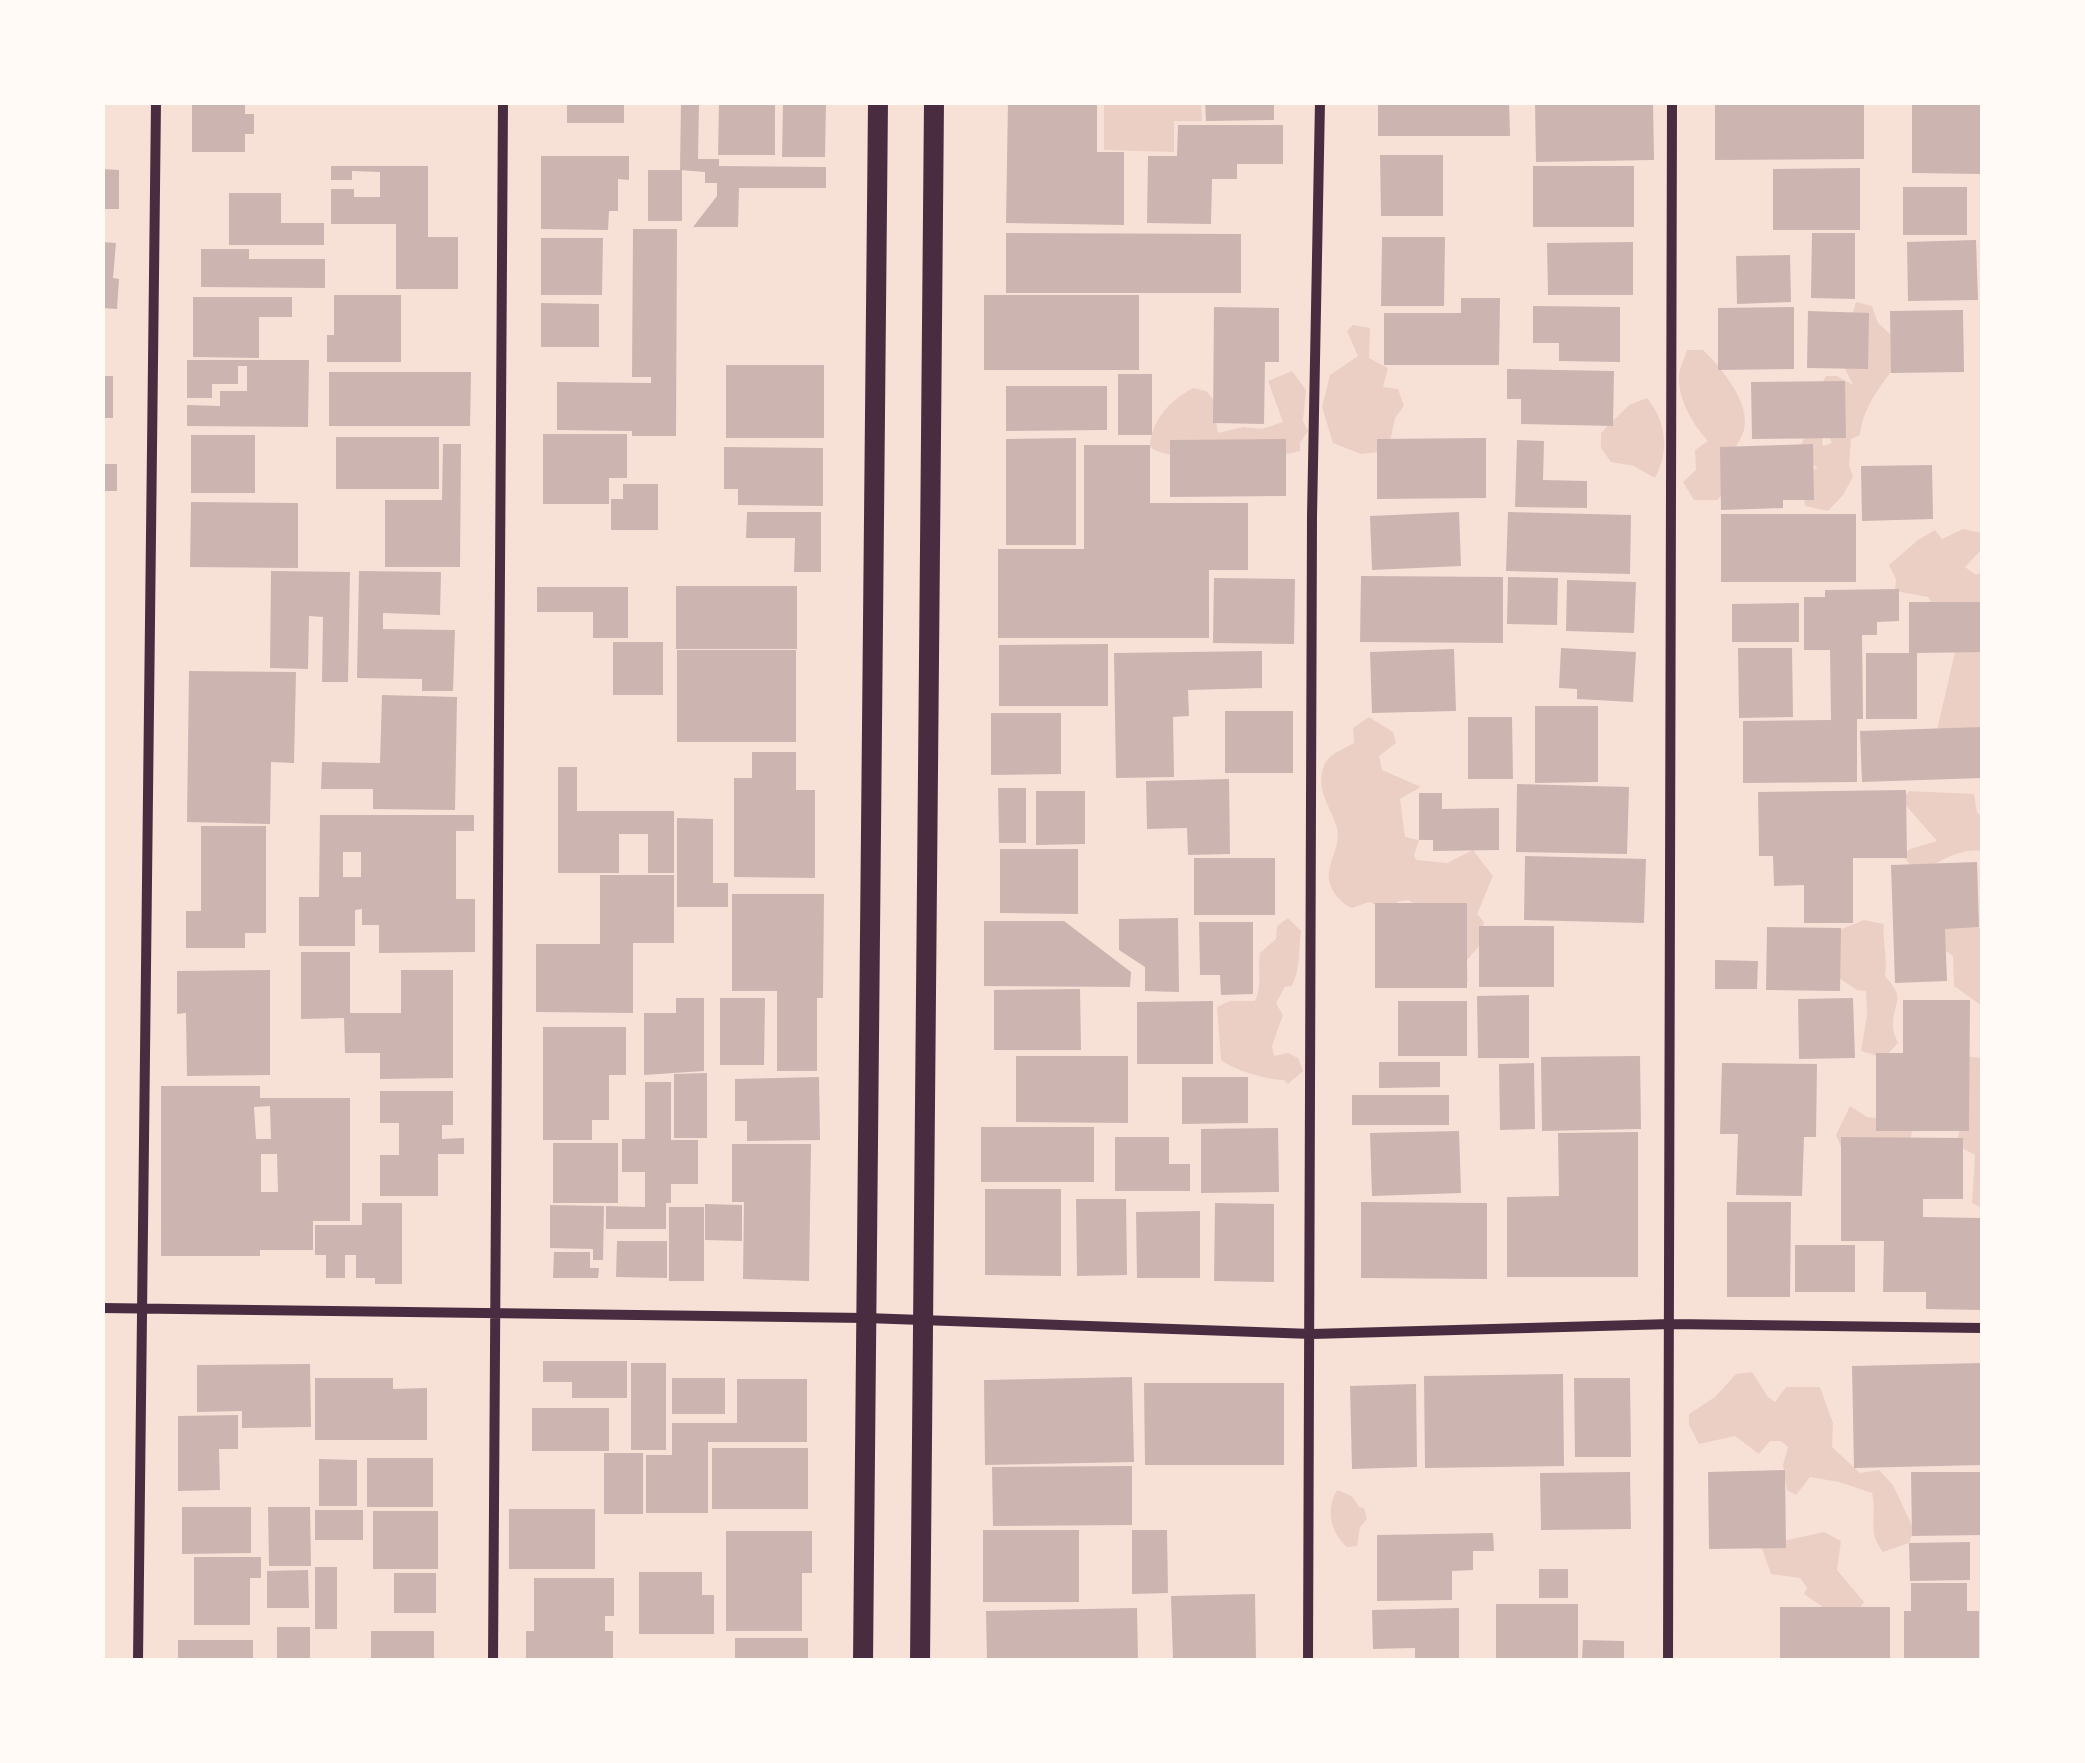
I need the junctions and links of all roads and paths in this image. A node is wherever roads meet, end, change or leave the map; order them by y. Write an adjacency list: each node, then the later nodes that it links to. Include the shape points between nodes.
1 (156, 102): 8 (street)
2 (504, 102): 9 (street)
3 (878, 102): 10 (main road)
4 (934, 102): 11 (main road)
5 (1320, 102): 14 (street, via 1312,516)
6 (1672, 102): 12 (street)
7 (102, 1308): 8 (street)
8 (143, 1309): 9 (street); 15 (street)
9 (494, 1314): 10 (street); 16 (street)
10 (866, 1318): 11 (street); 17 (main road)
11 (923, 1319): 14 (street); 18 (main road)
12 (1671, 1324): 13 (street); 14 (street); 20 (street)
13 (1982, 1328)
14 (1312, 1334): 19 (street)
15 (138, 1660)
16 (493, 1660)
17 (862, 1660)
18 (920, 1660)
19 (1308, 1660)
20 (1668, 1660)

